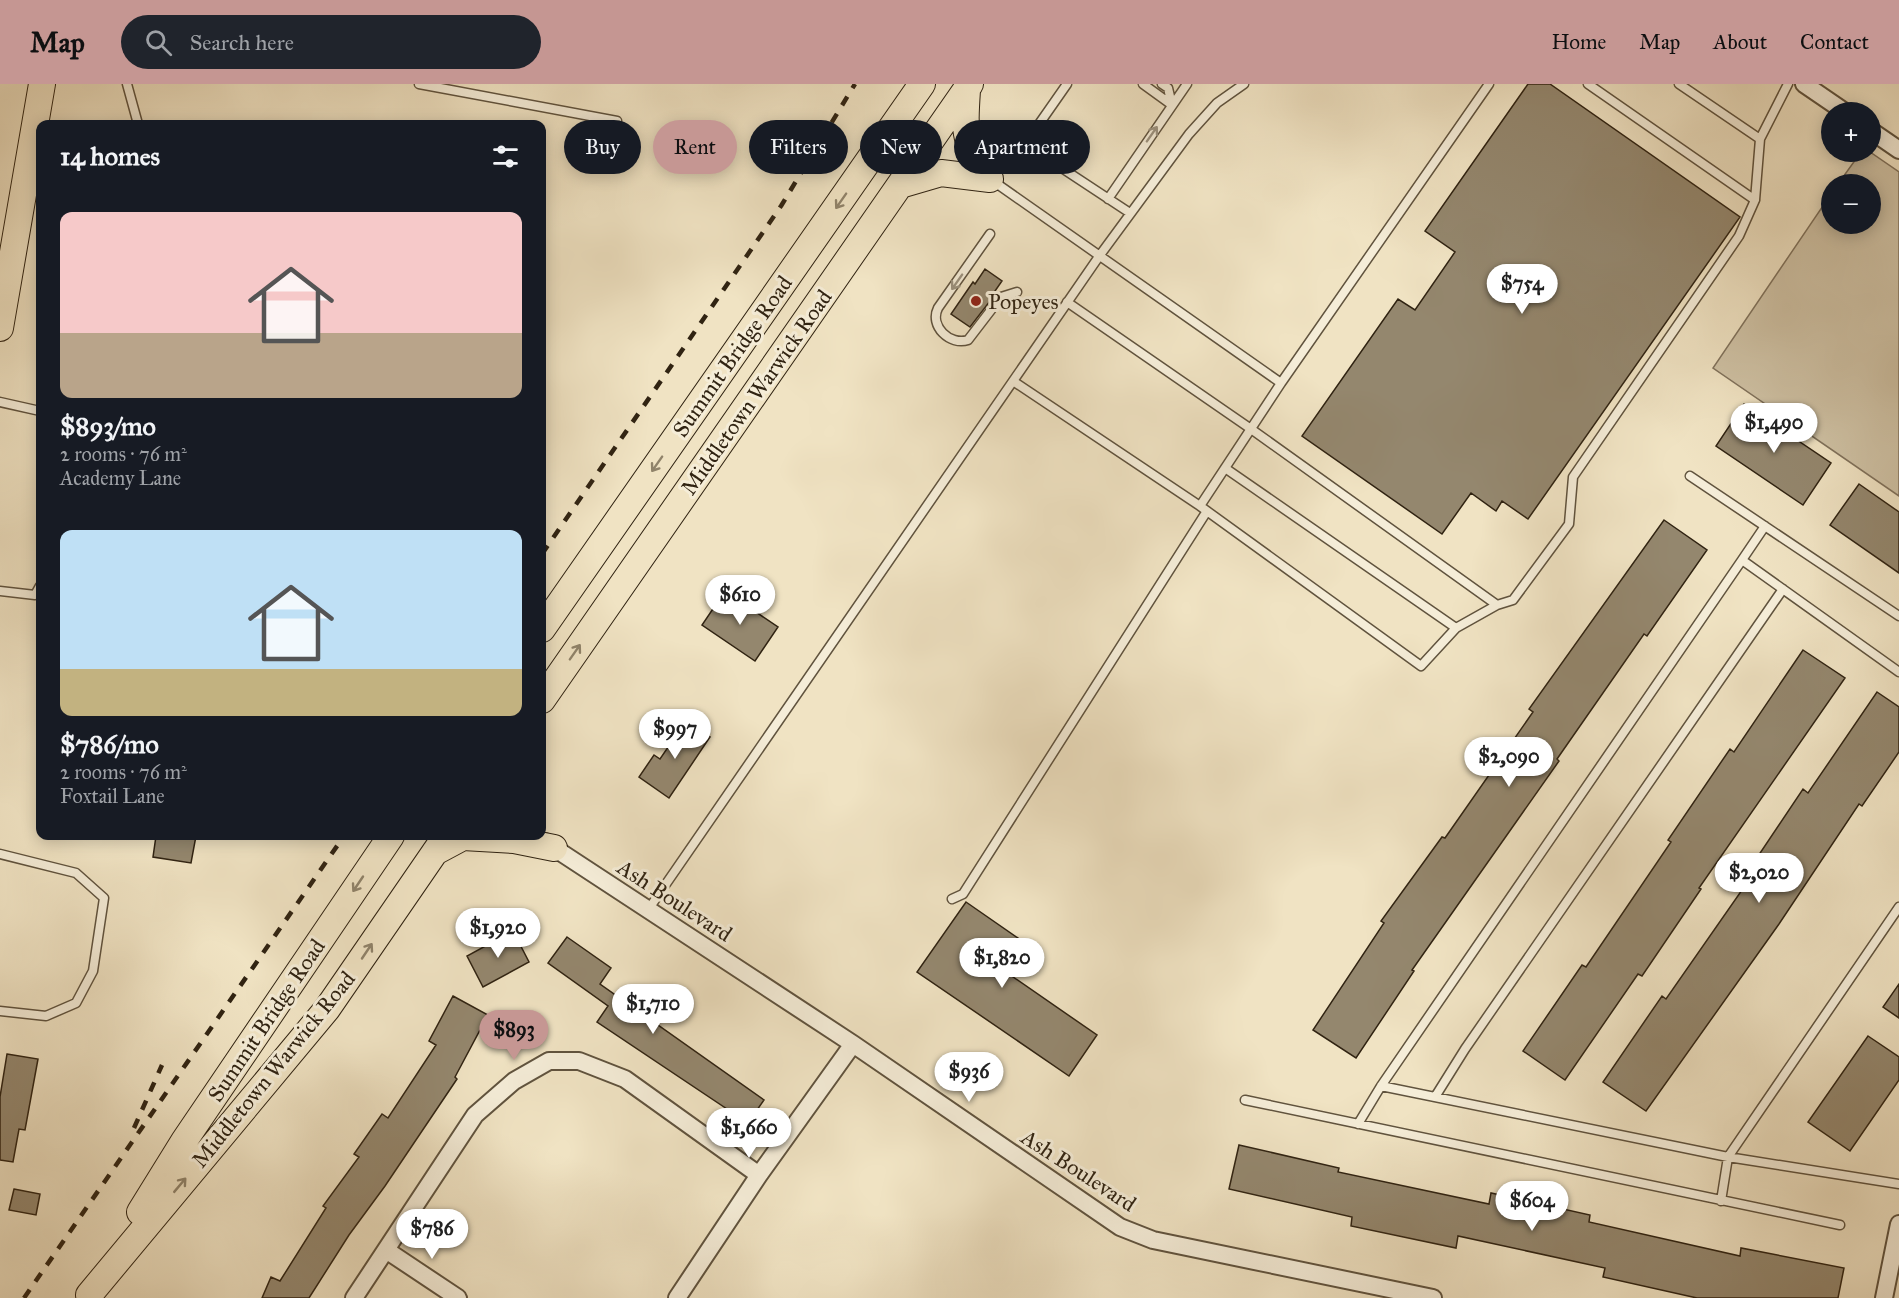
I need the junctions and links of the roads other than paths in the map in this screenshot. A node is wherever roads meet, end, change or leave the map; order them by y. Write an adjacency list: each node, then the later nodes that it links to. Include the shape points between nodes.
1 (42, 84): 32 (main road)
2 (128, 84): 18 (lane)
3 (419, 84): 19 (lane)
4 (922, 84): 48 (main road, Summit Bridge Road, one-way to 48)
5 (1067, 84): 25 (lane, via 1030,137 1030,143)
6 (1143, 84): 17 (lane)
7 (1162, 84): 17 (lane, via 1168,88)
8 (1187, 84): 17 (lane)
9 (1244, 84): 27 (lane, via 1217,103 1188,134)
10 (1489, 84): 34 (lane)
11 (1588, 84): 26 (lane)
12 (1679, 84): 21 (lane)
13 (1788, 84): 21 (lane)
14 (1804, 84): 16 (street)
15 (969, 86): 23 (main road, via 967,139); 24 (main road, Middletown Warwick Road)
16 (1830, 102)
17 (1172, 105): 25 (lane, one-way to 17)
18 (137, 120)
19 (612, 120)
20 (1881, 138): 22 (street)
21 (1760, 139): 26 (lane)
22 (1899, 150)
23 (990, 179): 24 (main road, via 941,173); 29 (lane)
24 (900, 185): 51 (main road, Middletown Warwick Road, one-way to 24)
25 (1108, 199): 27 (lane)
26 (1755, 200): 46 (lane, via 1739,236 1573,477 1569,524 1513,600)
27 (1130, 213): 29 (lane)
28 (990, 234): 30 (lane, one-way to 30, via 938,308 936,323 954,340 968,340 1001,297)
29 (1100, 255): 31 (lane); 34 (lane)
30 (1017, 292)
31 (1067, 302): 33 (lane); 37 (lane)
32 (0, 328)
33 (1013, 381): 40 (lane); 59 (lane)
34 (1281, 383): 37 (lane)
35 (0, 402): 36 (lane)
36 (36, 410)
37 (1251, 429): 38 (lane); 46 (lane)
38 (1225, 468): 40 (lane); 49 (lane)
39 (1690, 476): 41 (lane)
40 (1203, 508): 49 (lane, via 1421,666); 57 (lane, via 963,894)
41 (1765, 526): 42 (lane); 47 (lane)
42 (1742, 560): 43 (lane); 62 (lane)
43 (1783, 589): 50 (lane); 63 (lane)
44 (0, 591): 45 (lane)
45 (36, 593)
46 (1497, 605): 49 (lane)
47 (1899, 616)
48 (546, 623)
49 (1456, 628)
50 (1899, 672)
51 (546, 694)
52 (388, 840): 73 (main road, Summit Bridge Road, one-way to 73, via 184,1141)
53 (514, 840): 54 (main road)
54 (544, 842): 59 (street, Ash Boulevard)
55 (440, 844): 73 (main road, Middletown Warwick Road, one-way to 55, via 327,1009)
56 (0, 854): 60 (lane, via 76,873 104,898 93,971 76,1003 46,1016)
57 (952, 899)
58 (1899, 907): 66 (lane)
59 (648, 910): 61 (street, Ash Boulevard)
60 (0, 1011)
61 (853, 1044): 67 (street); 77 (street, Ash Boulevard, via 1120,1227 1153,1240)
62 (1381, 1086): 63 (lane); 65 (lane)
63 (1435, 1097): 66 (lane)
64 (1245, 1100): 65 (lane)
65 (1359, 1124): 69 (lane)
66 (1728, 1157): 68 (lane); 69 (lane)
67 (759, 1175): 72 (street, via 625,1079 579,1061 549,1061 514,1080 476,1115); 76 (street)
68 (1899, 1184)
69 (1721, 1201): 71 (lane)
70 (1899, 1224): 78 (street)
71 (1840, 1226)
72 (386, 1250): 74 (street); 75 (street)
73 (87, 1296)
74 (354, 1298)
75 (458, 1298)
76 (677, 1298)
77 (1433, 1298)
78 (1884, 1298)

